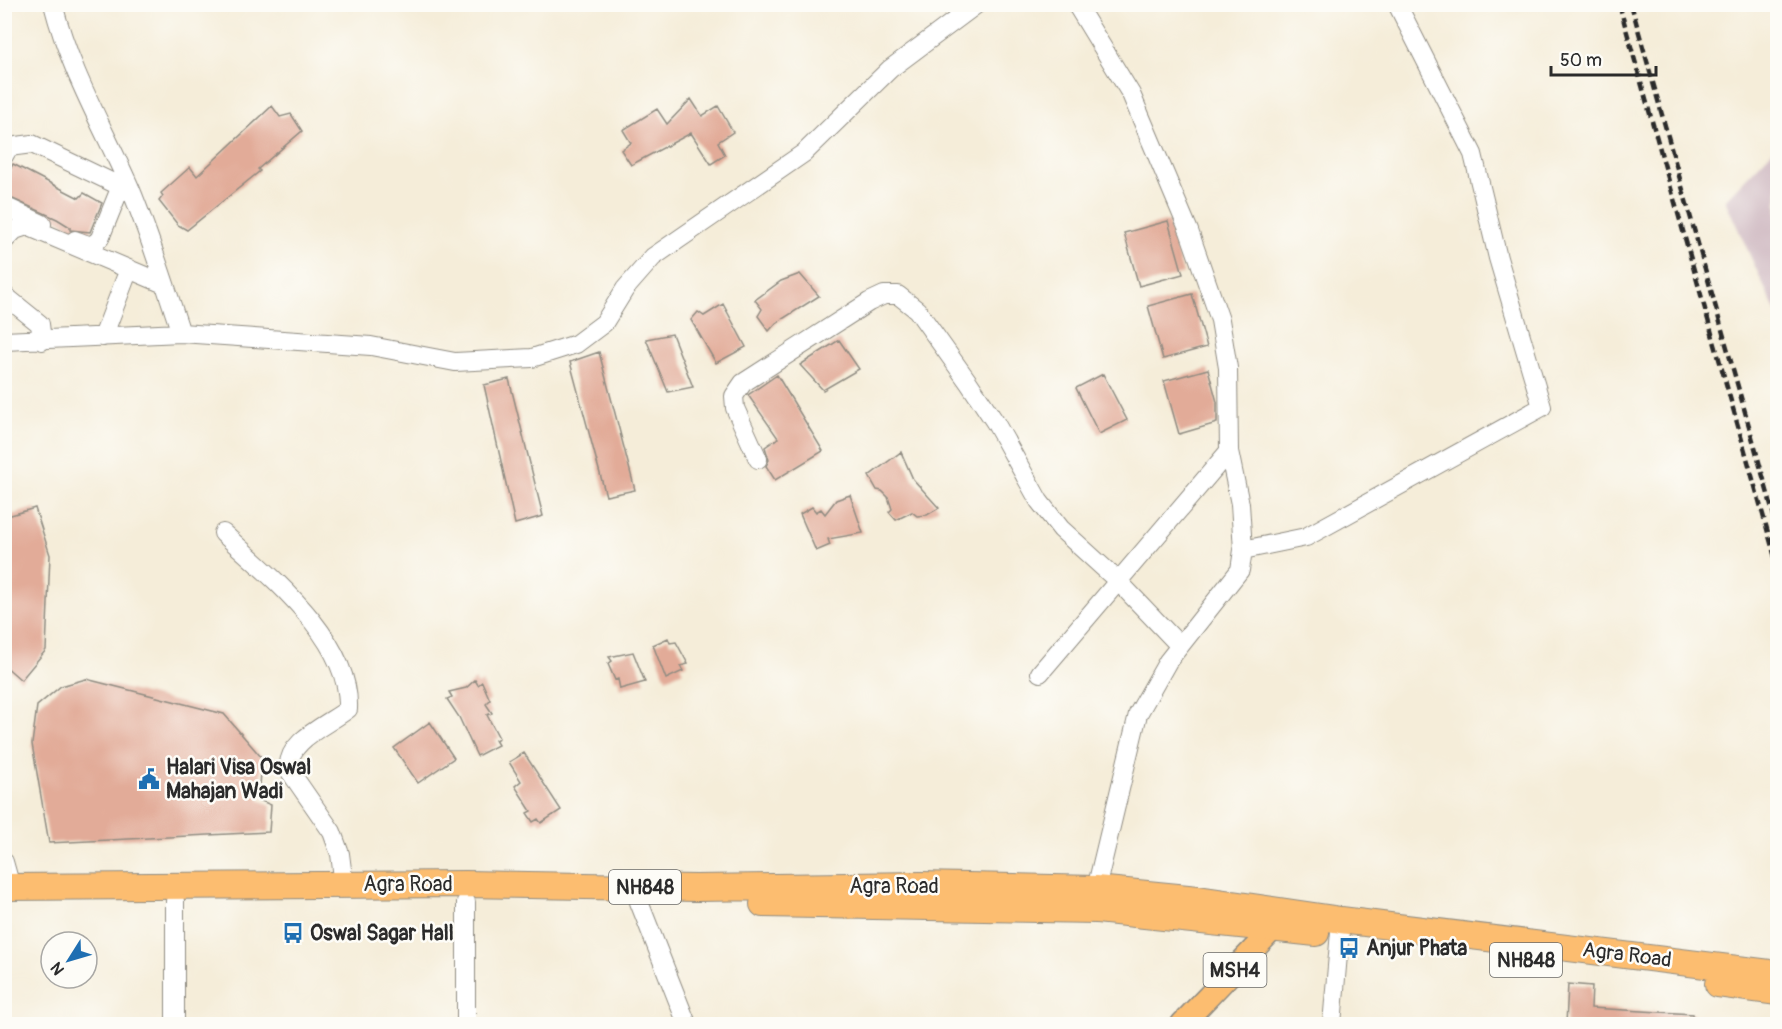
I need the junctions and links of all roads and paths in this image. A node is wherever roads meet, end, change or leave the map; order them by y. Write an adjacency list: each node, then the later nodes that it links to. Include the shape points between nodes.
1 (53, 4): 6 (street, via 81,88)
2 (977, 4): 12 (street, via 890,69 804,153 653,257 625,289 604,323 576,344 532,358 455,362 371,346)
3 (1076, 4): 16 (street, via 1131,94 1185,221 1220,320 1228,368)
4 (1397, 4): 19 (street, via 1473,154 1498,258 1542,407 1306,537)
5 (4, 156): 6 (street, via 9,147 32,144)
6 (126, 189): 7 (street, via 100,238 88,246); 10 (street)
7 (4, 206)
8 (4, 241): 9 (street, via 15,230 27,226)
9 (129, 269): 10 (street); 13 (street)
10 (164, 284): 12 (street)
11 (4, 296): 15 (street, via 40,324)
12 (181, 333): 13 (street)
13 (103, 337): 15 (street)
14 (4, 341): 15 (street)
15 (42, 341)
16 (1229, 451): 19 (street, via 1240,504); 20 (street)
17 (758, 459): 20 (street, via 735,408 734,396 743,382 869,302 884,295 898,295 916,310 969,383 1039,501 1061,529)
18 (223, 533): 24 (street, via 305,613 336,657 344,676 348,710 306,738 288,760 289,770 332,832)
19 (1243, 550): 21 (street, via 1240,570)
20 (1117, 580): 21 (street); 22 (street)
21 (1180, 646): 27 (street, via 1138,714)
22 (1040, 673)
23 (4, 862): 25 (street)
24 (344, 885): 25 (highway, Agra Road / NH848); 27 (highway, Agra Road / NH848, via 921,885)
25 (7, 891): 26 (highway, Agra Road / NH848)
26 (176, 900): 28 (highway, Agra Road / NH848); 34 (street)
27 (1096, 900): 29 (highway, Agra Road / NH848); 30 (highway, Agra Road / NH848)
28 (465, 902): 29 (highway, Agra Road / NH848); 35 (street)
29 (639, 902): 36 (street)
30 (1279, 920): 31 (highway, NH848); 37 (main road, MSH4)
31 (1341, 928): 32 (highway, Agra Road / NH848); 33 (highway, NH848); 38 (street)
32 (1778, 974)
33 (1778, 992)
34 (175, 1024)
35 (466, 1024)
36 (687, 1024)
37 (1182, 1024)
38 (1332, 1024)

